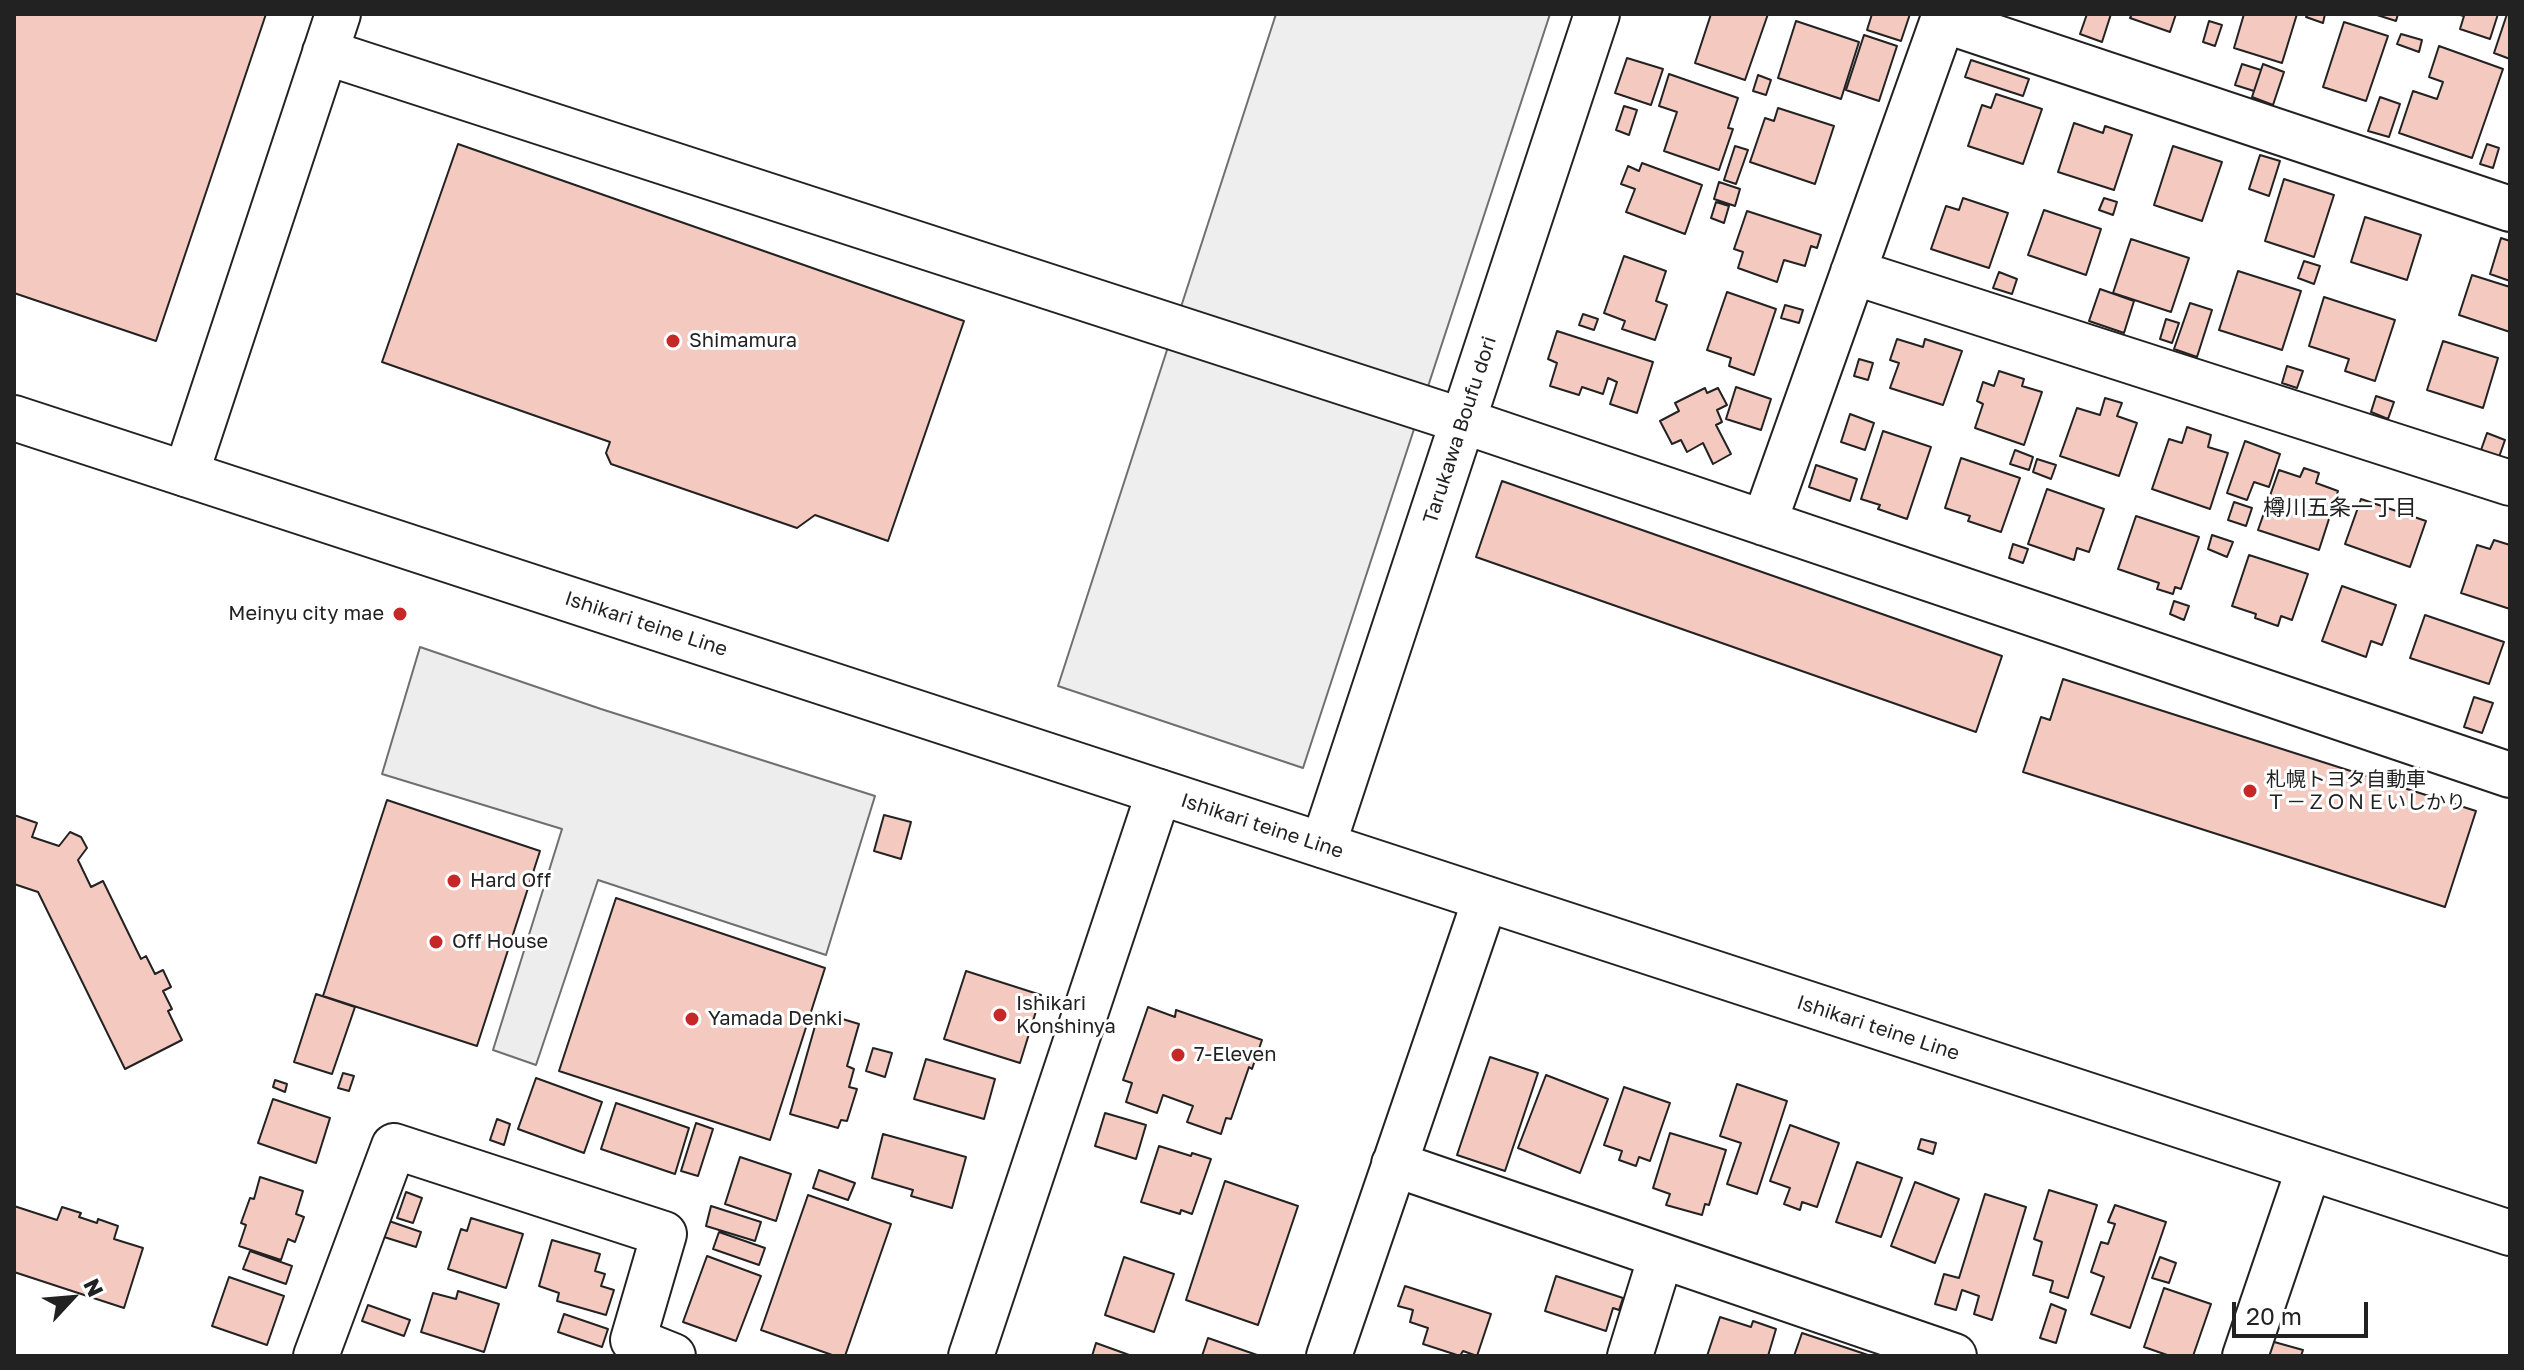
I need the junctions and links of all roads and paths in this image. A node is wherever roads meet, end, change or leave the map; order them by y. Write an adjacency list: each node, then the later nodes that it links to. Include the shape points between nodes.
1 (1597, 14): 7 (street, Tarukawa Boufu dori)
2 (1944, 17): 4 (street); 5 (street)
3 (332, 33): 7 (street); 8 (street)
4 (2510, 209)
5 (1853, 272): 9 (street); 10 (street)
6 (14, 418): 8 (street, Ishikari teine Line)
7 (1463, 421): 10 (street); 13 (street, Tarukawa Boufu dori)
8 (186, 474): 12 (street, Ishikari teine Line)
9 (2510, 483)
10 (1764, 523): 11 (street)
11 (2510, 775)
12 (1159, 792): 13 (street, Ishikari teine Line); 22 (street)
13 (1323, 845): 14 (street, Ishikari teine Line)
14 (1485, 900): 15 (street); 16 (street, Ishikari teine Line)
15 (1394, 1164): 18 (street); 23 (street)
16 (2309, 1168): 17 (street, Ishikari teine Line); 25 (street)
17 (2510, 1233)
18 (1661, 1256): 19 (street); 24 (street)
19 (1943, 1354)
20 (316, 1356): 21 (street, via 394,1146 664,1234 633,1340)
21 (673, 1356)
22 (971, 1356)
23 (1329, 1356)
24 (1630, 1356)
25 (2245, 1356)

